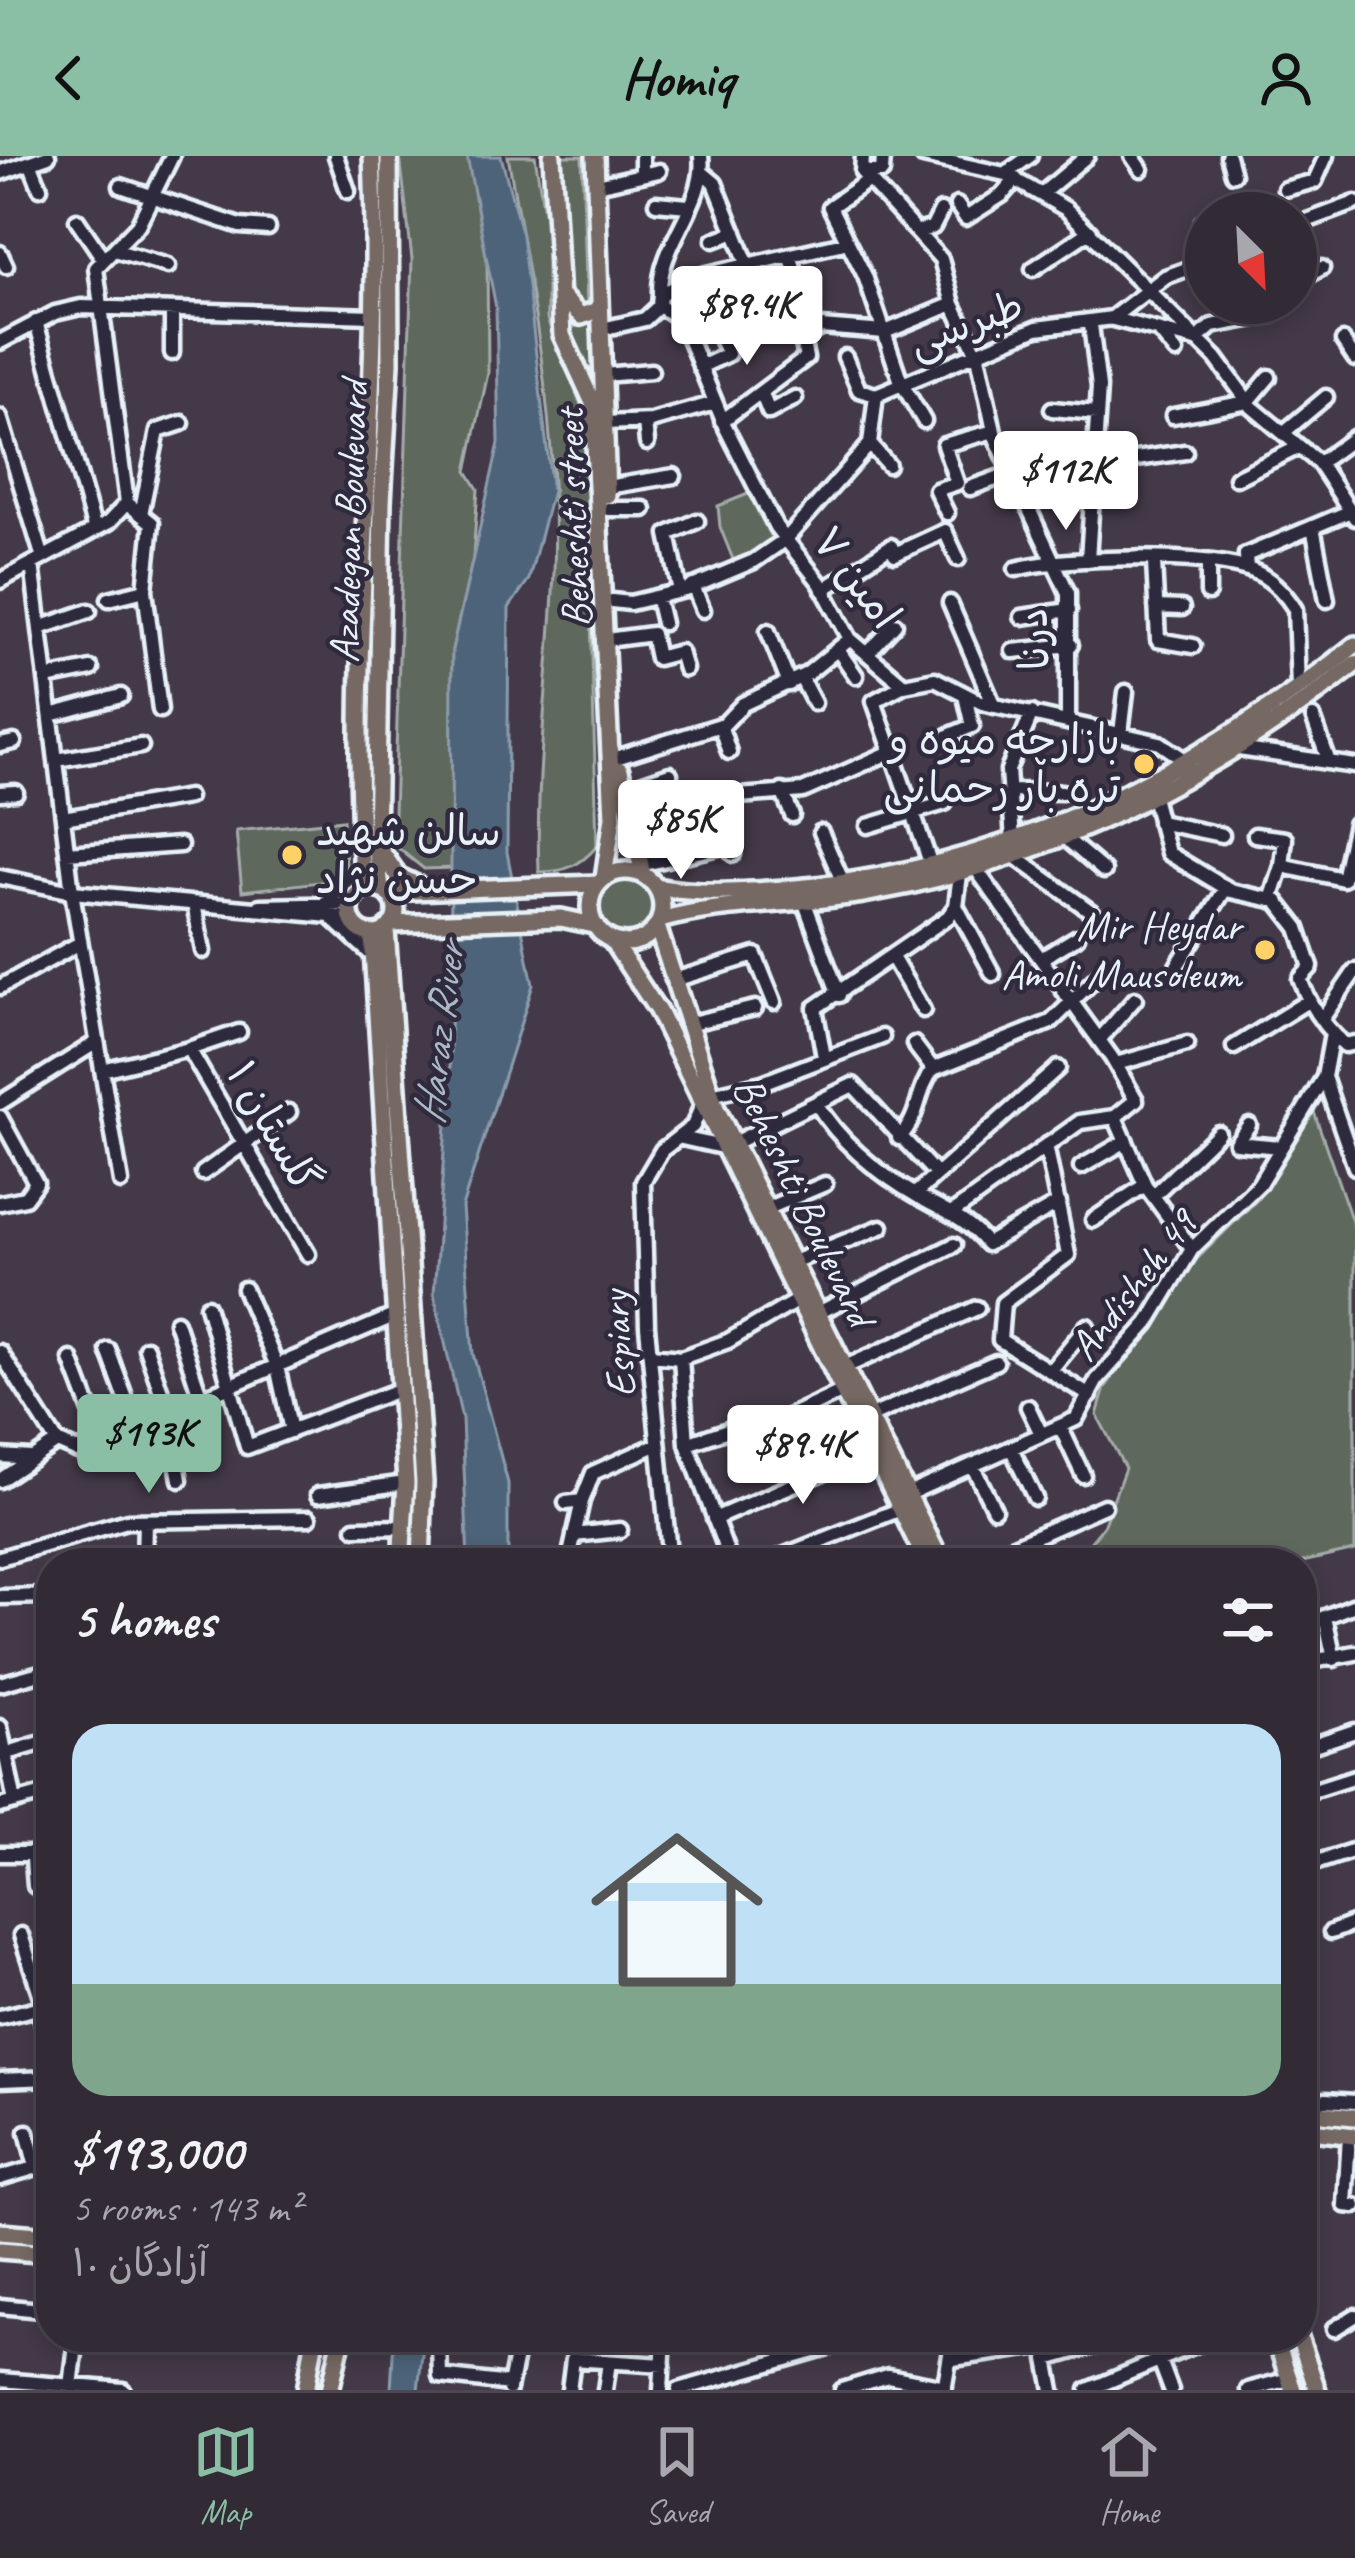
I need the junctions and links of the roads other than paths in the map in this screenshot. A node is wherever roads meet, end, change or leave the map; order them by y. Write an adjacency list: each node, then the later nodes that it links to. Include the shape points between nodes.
1 (48, 156): 19 (street)
2 (172, 156): 34 (street)
3 (336, 156): 32 (street)
4 (372, 156): 66 (main road, Azadegan Boulevard)
5 (389, 156): 137 (main road, Azadegan Boulevard, via 391,363)
6 (595, 156): 28 (main road, Beheshti street)
7 (642, 156): 24 (street)
8 (701, 156): 23 (street)
9 (862, 156): 26 (street)
10 (883, 156): 26 (street, via 882,172)
11 (923, 156): 18 (street)
12 (1030, 156): 27 (street)
13 (1087, 156): 33 (street)
14 (1132, 156): 20 (street)
15 (1228, 156): 25 (street)
16 (1326, 156): 31 (street, via 1315,181)
17 (552, 157): 58 (main road)
18 (970, 161): 27 (street)
19 (29, 162): 22 (street); 30 (street)
20 (1142, 169)
21 (659, 171): 24 (street)
22 (0, 173)
23 (703, 173): 38 (street); 44 (street)
24 (641, 174): 28 (street)
25 (1233, 174)
26 (866, 176): 45 (street); 47 (street, via 830,207)
27 (1010, 176): 33 (street); 37 (street, via 1002,195 966,218)
28 (597, 185): 64 (main road, Beheshti street)
29 (121, 186): 34 (street)
30 (40, 188)
31 (1285, 189)
32 (348, 190)
33 (1044, 191): 43 (street)
34 (154, 197): 42 (street); 48 (street)
35 (656, 203): 38 (street)
36 (1355, 203): 40 (street)
37 (957, 205)
38 (688, 206): 61 (street, via 665,254)
39 (940, 211): 45 (street, via 932,227)
40 (1317, 217)
41 (77, 220): 48 (street)
42 (268, 228)
43 (1090, 231): 56 (street); 59 (street)
44 (735, 232): 46 (street); 52 (street)
45 (918, 232): 51 (street)
46 (715, 240)
47 (844, 243): 49 (street); 73 (street)
48 (109, 255): 53 (street); 63 (street, via 96,268)
49 (790, 255): 52 (street); 60 (street, via 797,278)
50 (958, 255): 51 (street)
51 (941, 259): 62 (street, درنا)
52 (746, 262): 61 (street)
53 (168, 266)
54 (1185, 267): 59 (street, طبرسی)
55 (1322, 268): 57 (street)
56 (1034, 269)
57 (1317, 271)
58 (561, 290): 64 (main road, via 574,314); 232 (main road, Beheshti street, via 562,334 592,403 613,817)
59 (1144, 292): 67 (street, طبرسی); 75 (street)
60 (772, 297)
61 (660, 300): 71 (street, via 645,320); 83 (street, امین ۷, via 681,319)
62 (953, 304): 73 (street); 80 (street, درنا)
63 (98, 306): 65 (street); 68 (street); 121 (street)
64 (601, 309): 71 (main road, Beheshti street)
65 (172, 311): 66 (street); 79 (street)
66 (374, 316): 137 (main road, Azadegan Boulevard)
67 (1112, 319): 70 (street, طبرسی); 72 (street)
68 (37, 322): 77 (street); 129 (street)
69 (1223, 324): 75 (street)
70 (1091, 325): 80 (street, طبرسی, via 1036,328); 95 (street)
71 (602, 328): 85 (main road, Beheshti street)
72 (1158, 330): 75 (street); 78 (street)
73 (885, 332): 87 (street); 88 (street, via 821,327 802,339 806,358)
74 (721, 339): 83 (street, via 728,354)
75 (1196, 340): 92 (street)
76 (1342, 341): 82 (street)
77 (0, 342)
78 (1176, 352)
79 (172, 353)
80 (978, 356): 87 (street, طبرسی); 103 (street, درنا)
81 (845, 357): 89 (street, via 859,390)
82 (1355, 359)
83 (700, 368): 93 (street, امین ۷)
84 (651, 370): 85 (street)
85 (603, 375): 100 (main road, Beheshti street)
86 (1269, 377): 92 (street)
87 (901, 382): 89 (street, طبرسی); 99 (street)
88 (761, 392): 91 (street, via 769,412); 98 (street)
89 (876, 395): 107 (street)
90 (1325, 397): 104 (street)
91 (795, 398)
92 (1248, 402): 96 (street); 104 (street)
93 (715, 403): 98 (street, امین ۷); 101 (street)
94 (1052, 409): 95 (street)
95 (1097, 413): 114 (street)
96 (1173, 416)
97 (0, 417): 134 (street)
98 (722, 421): 130 (street, امین ۷)
99 (924, 421)
100 (605, 422): 101 (street); 119 (main road, Beheshti street)
101 (645, 422): 106 (street)
102 (182, 423): 125 (street, via 158,431)
103 (994, 431): 108 (street); 117 (street, درنا)
104 (1282, 433): 109 (street)
105 (1355, 437): 112 (street)
106 (647, 443)
107 (870, 444): 113 (street); 130 (street)
108 (944, 445): 110 (street); 124 (street, via 957,483 936,490)
109 (1299, 446): 112 (street); 118 (street)
110 (928, 452)
111 (1185, 452): 114 (street)
112 (1319, 463): 126 (street)
113 (888, 465)
114 (1094, 465): 133 (street)
115 (1046, 471): 117 (street)
116 (674, 476): 119 (street)
117 (1014, 478): 120 (street); 132 (street, درنا)
118 (1237, 478)
119 (607, 487): 122 (main road, Beheshti street)
120 (970, 488)
121 (128, 503): 125 (street); 129 (street)
122 (608, 509): 123 (street); 149 (main road, Beheshti street)
123 (644, 509)
124 (946, 513)
125 (140, 514): 142 (street, via 152,523)
126 (1353, 514): 128 (street)
127 (697, 520): 141 (street, via 668,534)
128 (1312, 526): 139 (street, via 1246,555); 147 (street)
129 (95, 530): 134 (street)
130 (786, 539): 141 (street); 143 (street, امین ۷)
131 (958, 559): 143 (street, via 945,531 895,554 891,546)
132 (1052, 560): 133 (street); 138 (street); 154 (street, درنا)
133 (1088, 560): 135 (street)
134 (38, 561): 140 (street); 159 (street)
135 (1154, 562): 136 (street); 151 (street)
136 (1208, 565): 139 (street); 144 (street)
137 (373, 569): 148 (main road, Azadegan Boulevard)
138 (1016, 569)
139 (1247, 569): 176 (street, via 1295,609)
140 (0, 580)
141 (687, 589): 145 (street); 153 (street)
142 (146, 590): 146 (street); 182 (street)
143 (823, 590): 162 (street, امین ۷)
144 (1208, 593)
145 (657, 598): 149 (street); 157 (street)
146 (109, 599)
147 (1327, 600)
148 (372, 601): 220 (main road, Azadegan Boulevard); 225 (main road, Azadegan Boulevard, via 358,811)
149 (612, 601): 161 (main road, Beheshti street)
150 (950, 603): 181 (street)
151 (1156, 607): 152 (street); 165 (street, via 1158,640)
152 (1182, 608)
153 (704, 610)
154 (1069, 610): 156 (street); 163 (street, درنا)
155 (89, 611): 159 (street)
156 (1022, 617)
157 (663, 623)
158 (895, 624): 168 (street)
159 (40, 628): 173 (street)
160 (768, 631): 174 (street)
161 (614, 639): 171 (street, via 652,634 657,658 680,652); 194 (main road, Beheshti street)
162 (850, 639): 166 (street); 168 (street, امین ۷)
163 (1071, 645): 167 (street); 186 (street, درنا)
164 (1355, 645): 176 (main road)
165 (1193, 646)
166 (838, 650): 172 (street); 174 (street)
167 (1013, 651)
168 (868, 653): 175 (street, امین ۷)
169 (1355, 664): 191 (main road)
170 (91, 669): 173 (street)
171 (685, 669)
172 (856, 676)
173 (46, 678): 184 (street)
174 (795, 681): 180 (street); 187 (street, via 743,704)
175 (904, 685): 179 (street, امین ۷, via 935,679); 192 (street, via 874,700)
176 (1298, 688): 196 (main road)
177 (1126, 692): 188 (street)
178 (122, 696): 184 (street)
179 (964, 696): 181 (street, امین ۷); 189 (street, via 972,727)
180 (814, 703)
181 (994, 706): 183 (street, امین ۷)
182 (160, 710)
183 (1032, 713): 186 (street, امین ۷); 202 (street, via 1008,770)
184 (50, 715): 195 (street)
185 (1313, 717): 197 (street)
186 (1068, 720): 188 (street, امین ۷)
187 (720, 725): 193 (street); 194 (street)
188 (1121, 733): 196 (street, امین ۷, via 1160,742)
189 (948, 736)
190 (141, 746): 195 (street)
191 (1232, 748): 197 (street); 207 (main road)
192 (893, 751): 201 (street, via 803,791); 209 (street)
193 (729, 752)
194 (619, 757): 200 (main road, Beheshti street)
195 (56, 760): 211 (street)
196 (1185, 760): 222 (main road)
197 (1329, 762): 198 (street)
198 (1355, 766)
199 (670, 774): 200 (street)
200 (623, 790): 215 (main road, Beheshti street)
201 (782, 791): 210 (street); 215 (street, via 701,799)
202 (1011, 791): 203 (street); 222 (street)
203 (1062, 791)
204 (16, 792): 205 (street)
205 (0, 794)
206 (188, 797): 211 (street)
207 (1153, 797): 212 (street); 219 (main road)
208 (945, 803): 209 (street)
209 (914, 813): 214 (street); 229 (street)
210 (792, 815)
211 (63, 818): 223 (street)
212 (1160, 822): 217 (street); 234 (street, via 1168,854)
213 (1355, 824): 226 (street, via 1343,879)
214 (868, 826)
215 (631, 828): 230 (main road, Beheshti street)
216 (821, 832): 233 (street)
217 (1222, 835)
218 (1255, 835): 226 (street, via 1285,839)
219 (1063, 836): 222 (main road); 227 (street)
220 (376, 841): 235 (main road, via 398,876); 236 (main road, Azadegan Boulevard)
221 (180, 845): 223 (street)
222 (1013, 848): 228 (main road); 229 (main road); 244 (street)
223 (67, 853): 237 (street)
224 (733, 854): 230 (street, via 728,844)
225 (362, 865): 236 (main road, Azadegan Boulevard); 242 (street)
226 (1282, 866): 238 (street)
227 (1104, 871)
228 (968, 872): 229 (main road); 241 (street); 255 (street)
229 (934, 873): 233 (main road); 239 (main road)
230 (646, 876): 232 (main road, via 623,871); 233 (main road, via 704,894); 246 (main road)
231 (0, 877): 237 (street)
232 (600, 881): 235 (main road); 247 (main road, via 589,904)
233 (843, 883)
234 (1226, 888): 238 (street); 257 (street)
235 (428, 889): 236 (main road)
236 (377, 890): 243 (main road); 248 (main road, via 395,907)
237 (72, 892): 240 (street); 251 (street)
238 (1271, 900): 265 (street, via 1298,928 1311,967 1300,979)
239 (805, 903): 246 (main road, via 693,910); 263 (street)
240 (194, 904): 242 (street); 252 (street)
241 (956, 906): 254 (street); 259 (street)
242 (326, 910): 243 (street); 253 (street)
243 (351, 911): 248 (main road, via 359,929)
244 (1093, 913)
245 (430, 923): 247 (main road, via 561,918); 248 (main road); 256 (main road, via 405,937)
246 (658, 923): 250 (main road, via 632,943); 261 (main road, Beheshti Boulevard)
247 (593, 925): 250 (main road)
248 (383, 929): 253 (main road); 256 (main road)
249 (1077, 937): 255 (street)
250 (612, 941): 288 (main road, Beheshti Boulevard)
251 (80, 944): 262 (street); 276 (street)
252 (203, 951)
253 (373, 955): 303 (main road)
254 (892, 956): 263 (street); 269 (street)
255 (1041, 959): 267 (street)
256 (388, 965): 303 (main road)
257 (1177, 966)
258 (1355, 971): 270 (street)
259 (993, 974)
260 (1100, 974): 267 (street)
261 (674, 980): 266 (street, via 755,955); 271 (main road, Beheshti Boulevard)
262 (0, 987)
263 (838, 995): 282 (street, via 814,1013)
264 (1135, 999): 275 (street)
265 (1308, 1001): 270 (street); 280 (street)
266 (774, 1002)
267 (1075, 1005): 275 (street); 285 (street, via 1052,1022)
268 (755, 1008): 271 (street)
269 (923, 1010)
270 (1322, 1019): 273 (street)
271 (687, 1024): 288 (main road, Beheshti Boulevard)
272 (239, 1032): 281 (street)
273 (1331, 1034): 277 (street); 287 (street, Andisheh 49)
274 (882, 1037): 282 (street)
275 (1099, 1040): 283 (street)
276 (98, 1042): 286 (street); 289 (street)
277 (1355, 1043)
278 (914, 1044): 285 (street)
279 (1187, 1044): 283 (street)
280 (1234, 1048)
281 (189, 1049): 286 (street, گلستان ۱); 300 (street, گلستان ۱)
282 (824, 1057): 288 (street)
283 (1114, 1061): 293 (street, via 1136,1100)
284 (1058, 1068): 308 (street)
285 (933, 1069): 297 (street, via 918,1116)
286 (102, 1070): 310 (street)
287 (1324, 1077): 304 (street, Andisheh 49); 306 (street)
288 (706, 1100): 296 (street, Espiary); 302 (main road, Beheshti Boulevard)
289 (0, 1103)
290 (816, 1103): 297 (street, via 849,1085); 302 (street); 313 (street, via 849,1147)
291 (289, 1112): 300 (street)
292 (0, 1117): 298 (street)
293 (1115, 1117): 299 (street); 301 (street, via 1080,1122)
294 (1249, 1125): 304 (street, via 1236,1143)
295 (1218, 1133): 312 (street)
296 (682, 1138): 302 (street); 335 (street, Espiary, via 662,1150 643,1182)
297 (899, 1138): 308 (street)
298 (6, 1139): 314 (street, via 35,1189)
299 (1126, 1141): 305 (street); 312 (street)
300 (244, 1144): 307 (street); 322 (street, گلستان ۱)
301 (1046, 1144): 315 (street); 317 (street)
302 (728, 1145): 316 (main road, Beheshti Boulevard); 325 (main road, Beheshti Boulevard)
303 (392, 1146): 309 (main road)
304 (1280, 1147): 321 (street, Andisheh 49, via 1247,1199)
305 (1081, 1167)
306 (1355, 1167)
307 (203, 1173)
308 (934, 1173): 313 (street)
309 (394, 1174): 329 (main road); 385 (main road, via 424,1482)
310 (121, 1183)
311 (825, 1184): 316 (street)
312 (1149, 1191): 318 (street); 321 (street)
313 (915, 1194): 317 (street)
314 (0, 1202)
315 (1059, 1203): 317 (street, via 987,1244); 341 (street, via 1068,1255 1003,1303 1000,1340)
316 (766, 1209): 323 (main road, Beheshti Boulevard)
317 (951, 1214)
318 (1093, 1220)
319 (881, 1227): 323 (street)
320 (954, 1246): 328 (street)
321 (1192, 1249): 346 (street, Andisheh 49, via 1148,1323)
322 (308, 1254)
323 (793, 1262): 328 (main road, Beheshti Boulevard)
324 (244, 1289): 339 (street)
325 (798, 1300): 336 (street, via 728,1342); 345 (main road, Beheshti Boulevard)
326 (207, 1306): 343 (street)
327 (977, 1308): 340 (street)
328 (818, 1313): 340 (main road, Beheshti Boulevard)
329 (396, 1315): 339 (street); 344 (main road)
330 (176, 1322): 347 (street)
331 (1087, 1326): 341 (street)
332 (146, 1348): 349 (street)
333 (109, 1350): 351 (street)
334 (0, 1352): 342 (street)
335 (651, 1355): 336 (street); 357 (street, Espiary)
336 (681, 1358): 358 (street)
337 (71, 1359): 355 (street)
338 (996, 1362): 350 (street)
339 (277, 1366): 343 (street); 353 (street)
340 (845, 1367): 350 (main road, Beheshti Boulevard)
341 (1050, 1371): 346 (street)
342 (6, 1375): 356 (street)
343 (232, 1385): 347 (street); 353 (street, via 247,1447)
344 (401, 1389): 353 (street); 367 (main road)
345 (843, 1391): 358 (street, via 760,1430 748,1423); 360 (main road, Beheshti Boulevard)
346 (1090, 1396): 352 (street, Andisheh 49, via 1076,1419)
347 (201, 1398): 349 (street)
348 (1028, 1407): 354 (street)
349 (168, 1412): 351 (street); 366 (street)
350 (869, 1417): 371 (main road, Beheshti Boulevard)
351 (136, 1426): 355 (street)
352 (1060, 1426): 354 (street, Andisheh 49); 364 (street)
353 (291, 1431)
354 (1041, 1435): 359 (street, Andisheh 49)
355 (102, 1441): 356 (street, via 78,1451)
356 (57, 1442): 362 (street)
357 (658, 1444): 370 (street, via 590,1476); 387 (street, Espiary)
358 (687, 1444): 376 (street)
359 (1011, 1448): 363 (street, Andisheh 49); 369 (street)
360 (872, 1451): 371 (main road, Beheshti Boulevard); 376 (street)
361 (0, 1456): 362 (street)
362 (32, 1458): 365 (street)
363 (972, 1466): 371 (street, Andisheh 49); 374 (street)
364 (1083, 1474)
365 (0, 1480)
366 (180, 1480)
367 (406, 1483): 368 (street); 378 (main road)
368 (318, 1495)
369 (1035, 1498)
370 (582, 1501): 372 (street); 381 (street)
371 (904, 1501): 389 (street, Andisheh 49); 390 (main road, Beheshti Boulevard); 391 (main road, Beheshti Boulevard)
372 (566, 1503)
373 (1104, 1506): 392 (street)
374 (994, 1509)
375 (309, 1519): 377 (street)
376 (714, 1519): 388 (street)
377 (145, 1520): 382 (street); 383 (street)
378 (404, 1527): 379 (street); 384 (main road)
379 (355, 1528)
380 (620, 1530): 381 (street)
381 (574, 1535): 386 (street)
382 (38, 1548)
383 (144, 1548)
384 (402, 1548)
385 (422, 1548)
386 (571, 1548)
387 (670, 1548)
388 (725, 1548)
389 (799, 1548)
390 (921, 1548)
391 (932, 1548)
392 (1009, 1548)
393 (36, 1549): 394 (street)
394 (0, 1558)
395 (36, 1597): 396 (street)
396 (0, 1598)
397 (1355, 1605): 398 (street)
398 (1325, 1617): 399 (street); 401 (street)
399 (1317, 1620)
400 (1355, 1653): 401 (street)
401 (1334, 1659): 402 (street)
402 (1317, 1661)
403 (36, 1674): 404 (street)
404 (0, 1684)
405 (0, 1726): 409 (street)
406 (1355, 1731): 408 (street)
407 (36, 1744): 409 (street)
408 (1317, 1744)
409 (3, 1754): 413 (street)
410 (1355, 1777): 411 (street)
411 (1317, 1789)
412 (36, 1796): 413 (street)
413 (15, 1802): 414 (street)
414 (0, 1806)
415 (1355, 1850): 419 (street)
416 (0, 1855): 418 (street)
417 (36, 1857): 418 (street)
418 (33, 1858): 420 (street)
419 (1317, 1863)
420 (35, 1886)
421 (1355, 1923): 422 (street)
422 (1331, 1932)
423 (21, 1935): 424 (street)
424 (36, 1979)
425 (36, 2008): 426 (street)
426 (0, 2017)
427 (36, 2079): 428 (street)
428 (0, 2080)
429 (1355, 2102): 430 (street)
430 (1317, 2104)
431 (1317, 2113): 432 (main road)
432 (1355, 2117)
433 (27, 2132): 436 (street)
434 (1317, 2133): 435 (main road)
435 (1352, 2136): 438 (street, via 1345,2205)
436 (36, 2167): 437 (street)
437 (0, 2178)
438 (1355, 2206)
439 (0, 2232): 440 (main road)
440 (36, 2235)
441 (0, 2250): 442 (main road)
442 (36, 2253)
443 (0, 2306): 444 (street)
444 (36, 2310)
445 (1355, 2316): 446 (street)
446 (1334, 2329)
447 (75, 2352): 466 (street)
448 (312, 2352): 470 (main road)
449 (338, 2352): 471 (main road)
450 (440, 2352): 467 (street, via 440,2376)
451 (517, 2352): 467 (street)
452 (663, 2352): 463 (street)
453 (811, 2352): 475 (street)
454 (953, 2352): 461 (street)
455 (1003, 2352): 461 (street)
456 (1069, 2352): 477 (street, via 1047,2359)
457 (1172, 2352): 460 (street)
458 (1280, 2352): 465 (main road)
459 (1304, 2352): 481 (main road)
460 (1160, 2358): 478 (street); 479 (street)
461 (953, 2360): 468 (street)
462 (609, 2362): 463 (street); 472 (street, via 573,2359); 473 (street)
463 (663, 2365): 474 (street)
464 (0, 2380): 466 (street)
465 (1291, 2384): 480 (street)
466 (71, 2386): 469 (street)
467 (510, 2387)
468 (944, 2388): 476 (street, via 888,2376)
469 (123, 2390)
470 (306, 2390)
471 (330, 2390)
472 (569, 2390)
473 (605, 2390)
474 (662, 2390)
475 (679, 2390)
476 (842, 2390)
477 (1054, 2390)
478 (1088, 2390)
479 (1171, 2390)
480 (1249, 2390)
481 (1317, 2390)

